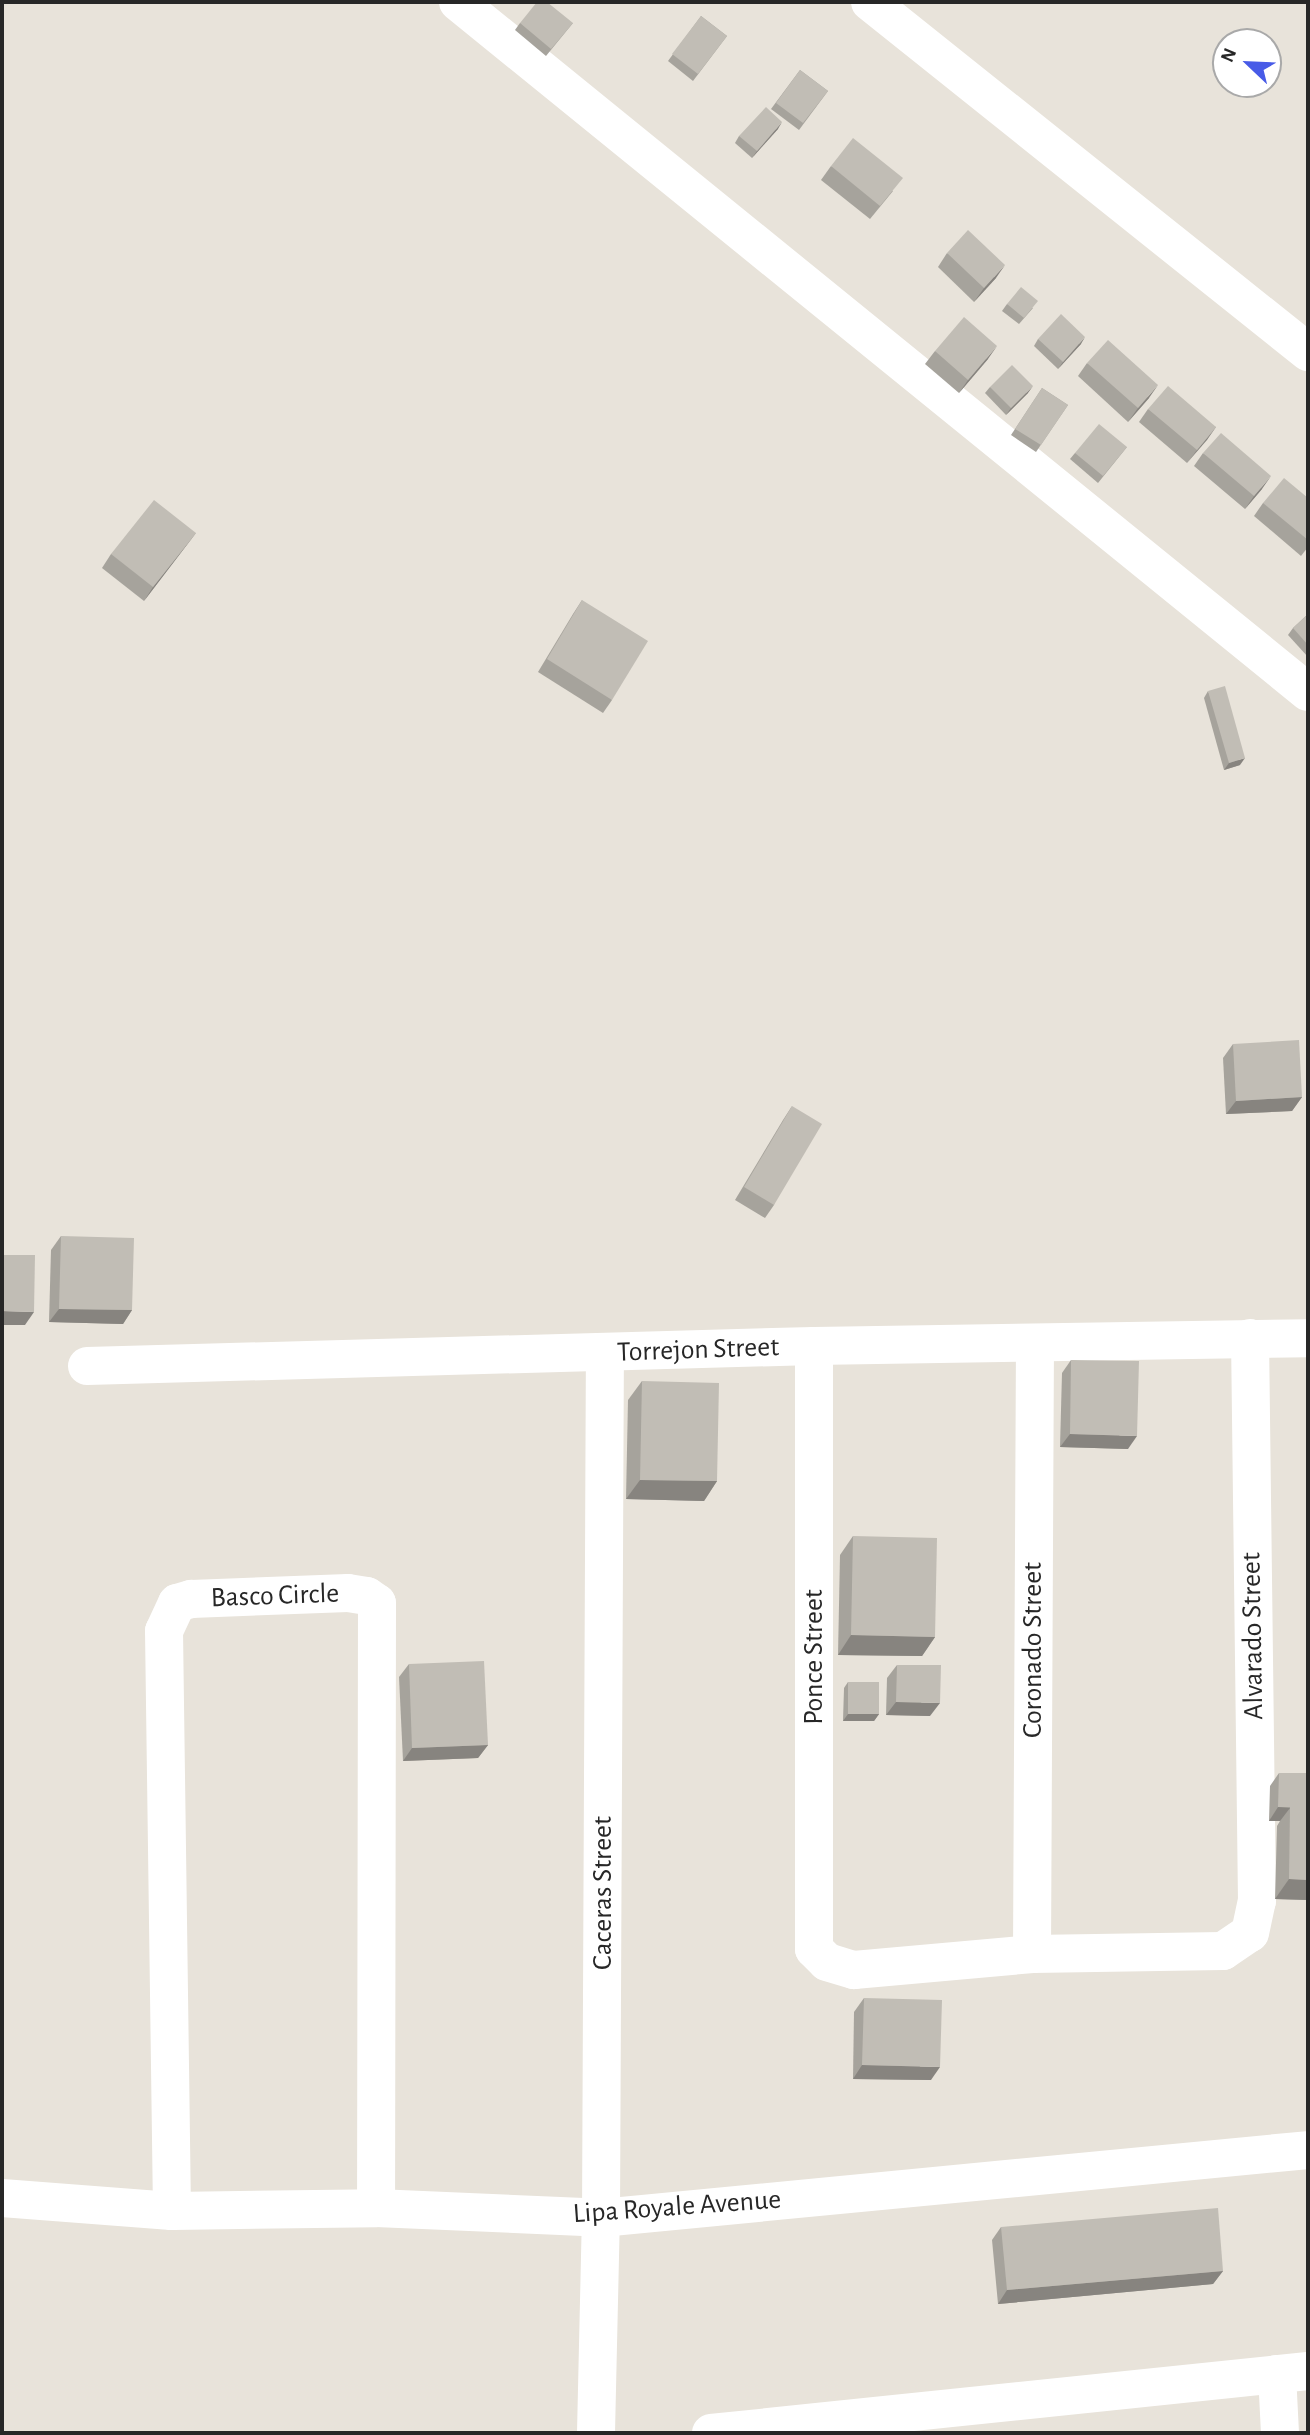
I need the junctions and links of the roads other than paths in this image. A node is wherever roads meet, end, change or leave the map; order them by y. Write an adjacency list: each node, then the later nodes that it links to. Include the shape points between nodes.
1 (458, 2): 4 (street)
2 (870, 2): 3 (street)
3 (1308, 352)
4 (1308, 692)
5 (1250, 1338): 6 (street, Torrejon Street); 7 (street, Torrejon Street); 11 (street, Alvarado Street, via 1257,1901 1250,1933 1223,1951)
6 (1308, 1338)
7 (1035, 1345): 8 (street, Torrejon Street); 11 (street, Coronado Street)
8 (814, 1346): 9 (street, Torrejon Street); 11 (street, Ponce Street, via 814,1949 827,1962 854,1970)
9 (605, 1353): 10 (street, Torrejon Street); 16 (street, Caceras Street)
10 (87, 1366)
11 (1032, 1955)
12 (1308, 2150): 16 (street, Lipa Royale Avenue)
13 (2, 2198): 15 (street, Lipa Royale Avenue)
14 (376, 2208): 15 (street, Lipa Royale Avenue); 15 (street, Basco Circle, via 377,1603 348,1593 191,1599 177,1603 164,1631); 16 (street, Lipa Royale Avenue)
15 (172, 2211)
16 (601, 2218): 19 (street, Caceras Street)
17 (1293, 2372): 18 (street); 21 (street)
18 (815, 2428): 20 (street)
19 (596, 2433)
20 (711, 2433)
21 (1280, 2433)

